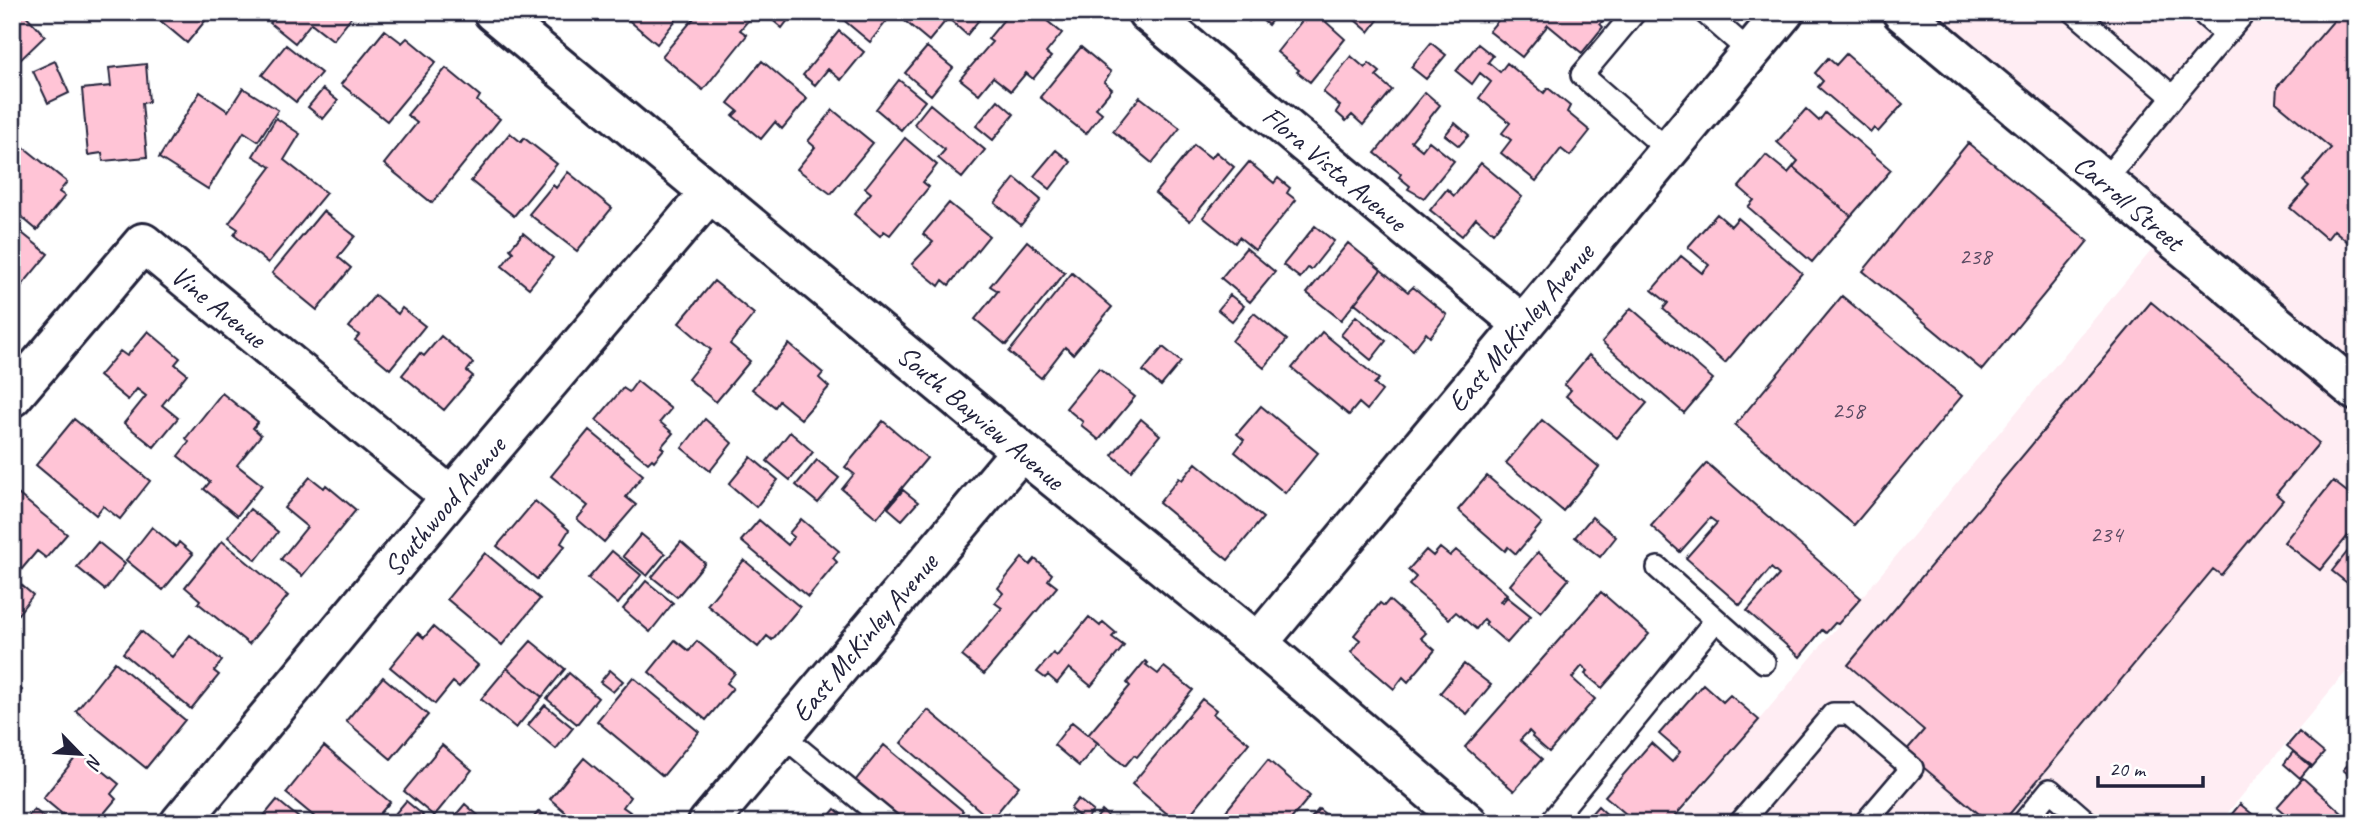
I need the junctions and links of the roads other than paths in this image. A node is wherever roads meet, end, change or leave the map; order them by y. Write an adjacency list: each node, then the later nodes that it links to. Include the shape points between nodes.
1 (493, 12): 15 (street, South Bayview Avenue)
2 (1147, 12): 16 (street, Flora Vista Avenue)
3 (1634, 12): 13 (lane, via 1582,75)
4 (1704, 12): 11 (lane)
5 (1784, 12): 11 (street, East McKinley Avenue)
6 (1902, 12): 14 (street, Carroll Street)
7 (2074, 12): 12 (lane)
8 (2201, 12): 10 (lane)
9 (2245, 12): 10 (lane)
10 (2226, 34): 12 (lane)
11 (1750, 52): 13 (street, East McKinley Avenue)
12 (2174, 97): 14 (lane)
13 (1668, 150): 16 (street, East McKinley Avenue)
14 (2104, 181): 17 (street, Carroll Street)
15 (710, 192): 19 (street, South Bayview Avenue); 20 (street, Southwood Avenue)
16 (1522, 324): 23 (street, East McKinley Avenue)
17 (2356, 391)
18 (12, 397): 20 (street, Vine Avenue, via 143,243)
19 (1021, 451): 23 (street, South Bayview Avenue); 25 (street, East McKinley Avenue)
20 (451, 497): 27 (street, Southwood Avenue)
21 (1658, 568): 22 (lane)
22 (1716, 620): 24 (lane); 30 (lane)
23 (1258, 643): 26 (street, South Bayview Avenue)
24 (1764, 662)
25 (782, 735): 28 (street, East McKinley Avenue); 29 (lane)
26 (1465, 822)
27 (180, 823)
28 (708, 823)
29 (889, 823)
30 (1550, 823)
31 (1740, 823): 32 (lane, via 1833,713 1849,714 1912,768)
32 (1866, 823)
33 (2023, 823): 34 (lane, via 2050,790)
34 (2088, 823)

